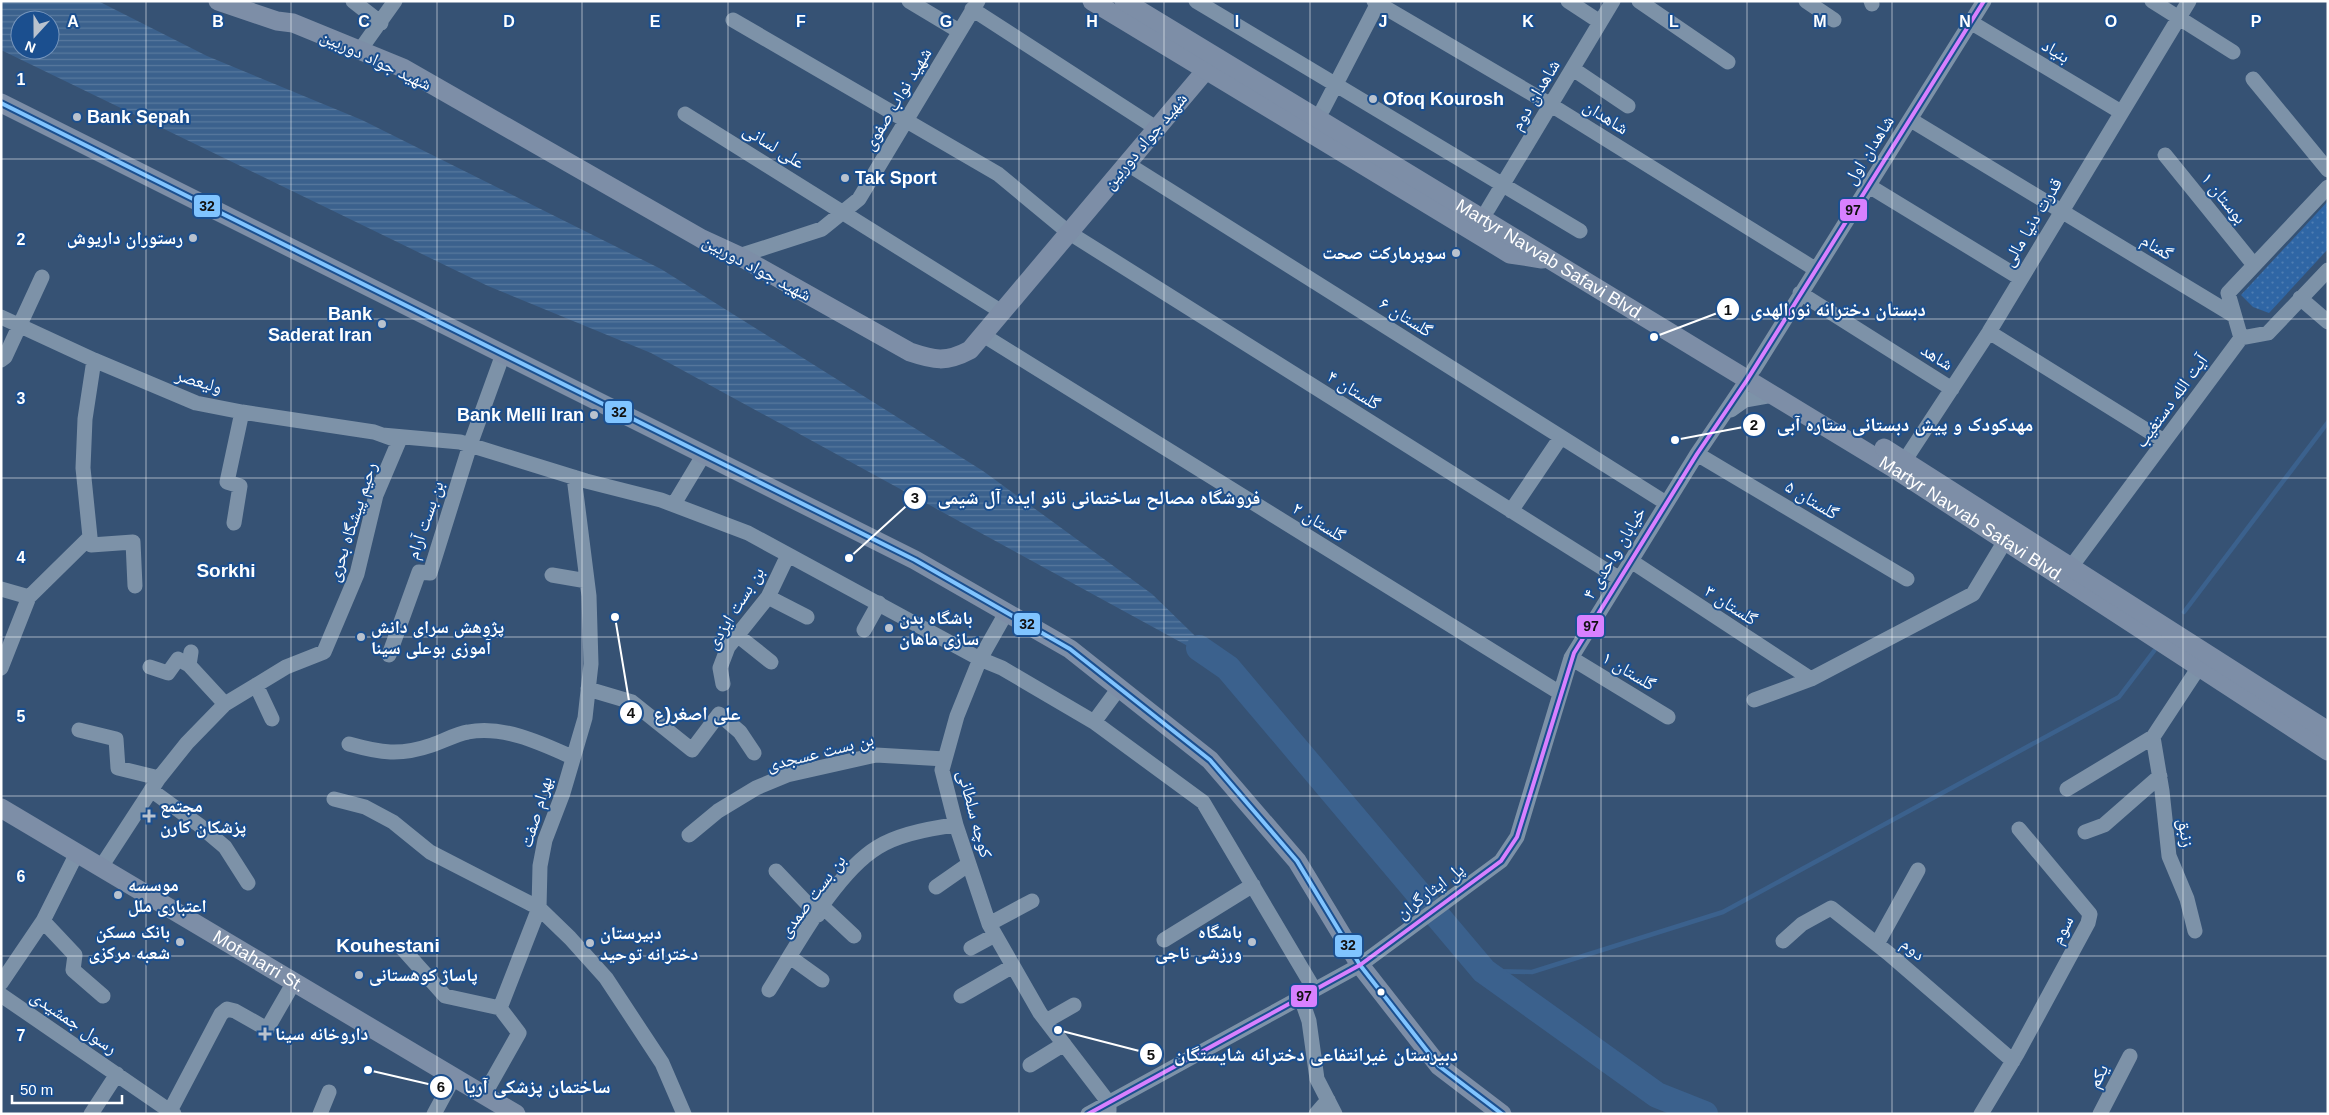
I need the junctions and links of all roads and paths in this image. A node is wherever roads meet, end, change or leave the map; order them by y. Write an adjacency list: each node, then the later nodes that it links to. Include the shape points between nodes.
1 (218, 1): 25 (main road, شهید جواد دوربین, via 277,21 293,23)
2 (353, 1): 22 (street)
3 (395, 1): 22 (street)
4 (909, 1): 24 (street)
5 (1092, 1): 29 (main road)
6 (1124, 1): 53 (main road, Martyr Navvab Safavi Blvd.)
7 (1145, 1): 35 (main road, Martyr Navvab Safavi Blvd.)
8 (1196, 1): 31 (street)
9 (1568, 1): 21 (street)
10 (1614, 1): 21 (street, شاهدان دوم)
11 (1639, 1): 27 (street)
12 (1806, 1): 20 (street)
13 (1984, 1): 23 (street, شاهدان اول)
14 (2152, 1): 18 (street)
15 (2189, 1): 18 (street, قدرت دنیا مالی)
16 (1377, 2): 31 (street); 33 (street, شاهدان)
17 (975, 5): 24 (street, شهید نواب صفوی); 40 (street)
18 (2179, 18): 26 (street); 36 (street, قدرت دنیا مالی)
19 (733, 20): 39 (street, گلستان ۴)
20 (1834, 20)
21 (1600, 22): 28 (street, شاهدان دوم)
22 (381, 23): 25 (street)
23 (1972, 23): 36 (street, بنیاد); 38 (street, شاهدان اول)
24 (959, 31): 39 (street, شهید نواب صفوی)
25 (360, 50): 52 (main road, شهید جواد دوربین, via 404,68 702,239)
26 (2233, 52)
27 (1728, 62)
28 (1573, 69): 33 (street, شاهدان دوم); 34 (street)
29 (1206, 70): 40 (main road, شهید جواد دوربین); 53 (main road, via 1510,254)
30 (2252, 79): 43 (street)
31 (1335, 86): 35 (street); 44 (street)
32 (1, 103): 69 (main road)
33 (1551, 105): 44 (street, شاهدان دوم); 55 (street, شاهدان)
34 (1628, 106)
35 (1323, 109): 47 (main road, Martyr Navvab Safavi Blvd.)
36 (2121, 112): 49 (street, قدرت دنیا مالی)
37 (685, 114): 48 (street, علی لسانی)
38 (1911, 120): 45 (street, شاهدان اول); 49 (street, گمنام)
39 (907, 121): 48 (street, شهید نواب صفوی, via 859,199); 51 (street, گلستان ۴, via 998,174)
40 (1156, 128): 42 (main road, شهید جواد دوربین)
41 (2165, 155): 54 (street, بوستان ۱)
42 (1126, 163): 51 (main road, شهید جواد دوربین); 78 (street, گلستان ۶)
43 (2328, 170)
44 (1503, 185): 47 (street, شاهدان دوم); 50 (street)
45 (1869, 186): 55 (street, شاهدان اول); 58 (street)
46 (2328, 187): 54 (street)
47 (1488, 209): 72 (main road, Martyr Navvab Safavi Blvd.)
48 (842, 211): 52 (street, شهید نواب صفوی, via 822,229); 61 (street, علی لسانی)
49 (2061, 211): 58 (street, قدرت دنیا مالی); 62 (street, گمنام)
50 (1580, 230)
51 (1068, 232): 61 (main road, شهید جواد دوربین); 88 (street, گلستان ۴)
52 (739, 256): 67 (main road, شهید جواد دوربین, via 910,352 935,360 956,357 970,350)
53 (1551, 261): 72 (main road, Martyr Navvab Safavi Blvd.)
54 (2254, 266): 62 (street, via 2228,292)
55 (1815, 269): 59 (street, شاهدان اول)
56 (2328, 270): 60 (street)
57 (42, 277): 65 (street)
58 (2020, 278): 66 (street, قدرت دنیا مالی)
59 (1800, 293): 72 (street, شاهدان اول); 73 (street, شاهد)
60 (2300, 298): 64 (street); 68 (street, via 2268,333)
61 (1002, 312): 67 (main road, شهید جواد دوربین)
62 (2233, 316): 68 (street)
63 (1, 317): 65 (street, ولیعصر)
64 (2328, 322)
65 (20, 326): 70 (street); 71 (street, ولیعصر)
66 (1989, 332): 73 (street, قدرت دنیا مالی); 80 (street)
67 (983, 335): 120 (street, گلستان ۲)
68 (2241, 338): 80 (street, آیت الله دستغیب)
69 (502, 354): 81 (street); 82 (main road)
70 (1, 360)
71 (94, 360): 75 (street, ولیعصر, via 196,403); 90 (street, via 85,420 83,468)
72 (1751, 374): 74 (main road, Martyr Navvab Safavi Blvd.); 76 (street, خیابان واحدی ۴); 84 (main road, Martyr Navvab Safavi Blvd.)
73 (1952, 389): 84 (street, قدرت دنیا مالی)
74 (1773, 396): 76 (street, via 1745,400); 91 (main road, Martyr Navvab Safavi Blvd.)
75 (242, 412): 77 (street, ولیعصر); 89 (street, via 227,482 240,486)
76 (1724, 415): 83 (street, خیابان واحدی ۴)
77 (382, 435): 79 (street, ولیعصر); 81 (street)
78 (1561, 437): 86 (street, گلستان ۶); 88 (street)
79 (398, 441): 117 (street, رحیم پیشگاه بحری, via 376,495 357,574 324,652 286,667)
80 (2164, 441): 94 (street, آیت الله دستغیب)
81 (470, 445): 85 (street); 108 (street, بن بست آرام, via 430,573 419,572)
82 (704, 454): 87 (street); 104 (main road, via 915,560)
83 (1697, 454): 86 (street, خیابان واحدی ۴); 97 (street, گلستان ۵)
84 (1905, 460): 94 (main road, Martyr Navvab Safavi Blvd.)
85 (574, 477): 87 (street); 98 (street, بهرام صفت)
86 (1666, 503): 93 (street, خیابان واحدی ۴)
87 (674, 504): 92 (street, via 748,533)
88 (1511, 511): 96 (street, گلستان ۴)
89 (234, 523)
90 (90, 537): 99 (street, via 91,545 133,542); 102 (street)
91 (2005, 541): 94 (main road, Martyr Navvab Safavi Blvd.); 115 (street, via 1973,594)
92 (788, 554): 101 (street, بن بست ایزدی); 103 (street)
93 (1631, 561): 96 (street, خیابان واحدی ۴); 115 (street, گلستان ۳)
94 (2067, 573): 112 (main road, Martyr Navvab Safavi Blvd.); 127 (main road, Martyr Navvab Safavi Blvd.)
95 (552, 574): 98 (street)
96 (1620, 579): 109 (street, خیابان واحدی ۴)
97 (1907, 579)
98 (587, 581): 119 (street, بهرام صفت, via 591,630)
99 (135, 586)
100 (1, 588): 102 (street)
101 (768, 596): 105 (street); 107 (street, بن بست ایزدی)
102 (29, 598): 113 (street)
103 (879, 603): 106 (street); 110 (street)
104 (1006, 612): 110 (street, کوچه سلطانی); 118 (main road, via 1070,649)
105 (807, 617)
106 (864, 630)
107 (737, 635): 111 (street); 116 (street, بن بست ایزدی, via 722,661)
108 (389, 655)
109 (1571, 658): 120 (street, خیابان واحدی ۴); 123 (street, گلستان ۱)
110 (980, 659): 125 (street, via 1002,668); 133 (street, کوچه سلطانی, via 957,716)
111 (770, 662)
112 (2199, 667): 128 (street); 130 (main road, Martyr Navvab Safavi Blvd.)
113 (1, 668)
114 (150, 668): 122 (street, via 168,673 178,659 190,658)
115 (1811, 679): 121 (street)
116 (723, 684)
117 (256, 685): 122 (street, رحیم پیشگاه بحری); 124 (street)
118 (1119, 688): 125 (street); 165 (main road, via 1210,760 1297,861)
119 (588, 689): 131 (street, via 632,702 692,750 719,714 740,732); 132 (street, بهرام صفت, via 585,718)
120 (1560, 693): 146 (street, خیابان واحدی ۴, via 1516,836 1508,852)
121 (1754, 700)
122 (225, 704): 135 (street, رحیم پیشگاه بحری, via 187,743)
123 (1668, 717)
124 (272, 719)
125 (1094, 722): 150 (street, via 1203,802)
126 (79, 730): 135 (street, via 116,740 118,768)
127 (2328, 731)
128 (2152, 737): 134 (street, زنبق); 136 (street)
129 (349, 744): 132 (street, via 396,754 468,732 483,731 509,734)
130 (2328, 751)
131 (754, 753)
132 (572, 757): 153 (street, بهرام صفت, via 563,793 545,840 540,866)
133 (945, 759): 139 (street, کوچه سلطانی, via 942,770); 142 (street, بن بست عسجدی, via 876,754 787,775 756,788 718,811)
134 (2160, 776): 141 (street, via 2104,825); 157 (street, زنبق, via 2169,856 2187,899)
135 (155, 784): 145 (street, رحیم پیشگاه بحری); 149 (street, via 225,847)
136 (2067, 788)
137 (334, 799): 153 (street, via 365,807 394,822 430,852)
138 (1, 808): 143 (main road, Motaharri St.)
139 (956, 826): 144 (street, کوچه سلطانی); 154 (street, بن بست صمدی, via 928,829 879,846 849,871)
140 (2019, 829): 181 (street, سوم, via 2090,914 2088,924)
141 (2085, 832)
142 (689, 835)
143 (77, 853): 145 (main road, Motaharri St.); 155 (street)
144 (969, 864): 151 (street); 156 (street, کوچه سلطانی)
145 (100, 867): 168 (main road, Motaharri St.)
146 (1494, 867): 165 (street, پل ایثارگران)
147 (1918, 870): 161 (street)
148 (776, 871): 154 (street)
149 (248, 882)
150 (1253, 885): 159 (street); 170 (street)
151 (936, 887)
152 (1032, 901): 156 (street)
153 (539, 908): 177 (street, بهرام صفت); 195 (street, via 606,978 662,1063)
154 (820, 911): 158 (street); 164 (street, بن بست صمدی)
155 (43, 921): 169 (street); 173 (street, via 75,955 72,970)
156 (992, 930): 163 (street); 166 (street, کوچه سلطانی)
157 (2195, 931)
158 (854, 936)
159 (1164, 940)
160 (1783, 941): 161 (street, دوم, via 1802,924 1831,908)
161 (1877, 944): 181 (street, دوم)
162 (402, 948): 177 (street, via 445,996)
163 (971, 948)
164 (790, 957): 167 (street); 171 (street, بن بست صمدی)
165 (1360, 965): 170 (street, پل ایثارگران); 189 (main road, via 1439,1066)
166 (1013, 966): 174 (street); 178 (street, کوچه سلطانی)
167 (822, 980)
168 (294, 982): 184 (main road, Motaharri St.); 190 (street, via 267,1029 235,1011 227,1009 221,1014)
169 (1, 983)
170 (1314, 989): 175 (street, پل ایثارگران)
171 (769, 990)
172 (1, 995): 183 (street, رسول جمشیدی)
173 (103, 996)
174 (960, 996)
175 (1301, 998): 187 (street, via 1309,1020 1317,1079); 188 (street, پل ایثارگران)
176 (1074, 1005): 178 (street)
177 (500, 1008): 186 (street, via 519,1033)
178 (1046, 1021): 179 (street, کوچه سلطانی)
179 (1064, 1044): 182 (street); 188 (street, کوچه سلطانی)
180 (2130, 1056): 199 (street, یکم)
181 (2013, 1061): 198 (street)
182 (1030, 1064)
183 (117, 1074): 190 (street, رسول جمشیدی); 191 (street)
184 (454, 1077): 186 (main road, Motaharri St.); 193 (street)
185 (329, 1092): 192 (street)
186 (484, 1095): 194 (main road, Motaharri St.)
187 (1332, 1107): 197 (street)
188 (1109, 1108): 196 (street, پل ایثارگران)
189 (1493, 1111)
190 (172, 1112)
191 (91, 1114)
192 (320, 1114)
193 (434, 1114)
194 (516, 1114)
195 (684, 1114)
196 (1088, 1114)
197 (1316, 1114)
198 (1981, 1114)
199 (2100, 1114)

